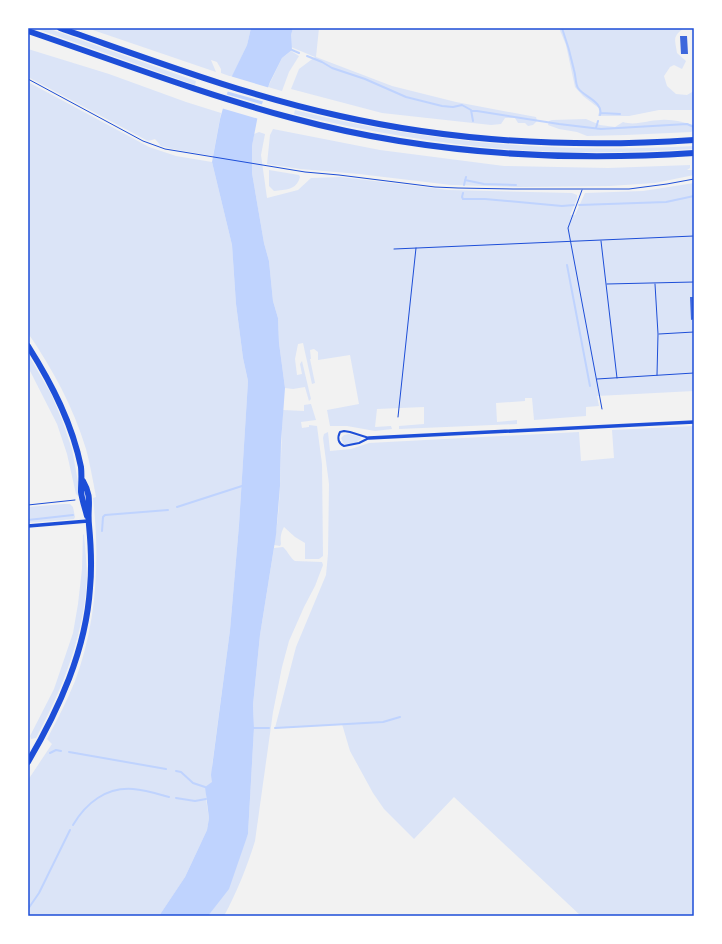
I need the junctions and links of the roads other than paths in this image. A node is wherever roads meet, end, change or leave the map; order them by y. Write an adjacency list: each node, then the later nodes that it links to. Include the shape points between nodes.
1 (60, 28): 5 (main road)
2 (67, 28): 5 (main road)
3 (28, 31): 6 (main road)
4 (28, 34): 6 (main road)
5 (78, 34): 7 (main road, via 197,76 297,106 376,124 518,141 633,143)
6 (56, 40): 8 (main road, via 193,89 293,119 372,136 419,144 516,154 573,157)
7 (694, 140)
8 (694, 153)
9 (28, 346): 12 (main road, via 48,378 74,438 83,481 88,490)
10 (694, 422): 11 (street)
11 (369, 438): 11 (lane, via 344,431 340,432 338,439 344,446)
12 (88, 521): 13 (street); 14 (main road, via 90,589 81,640 60,702)
13 (28, 526)
14 (28, 762)

